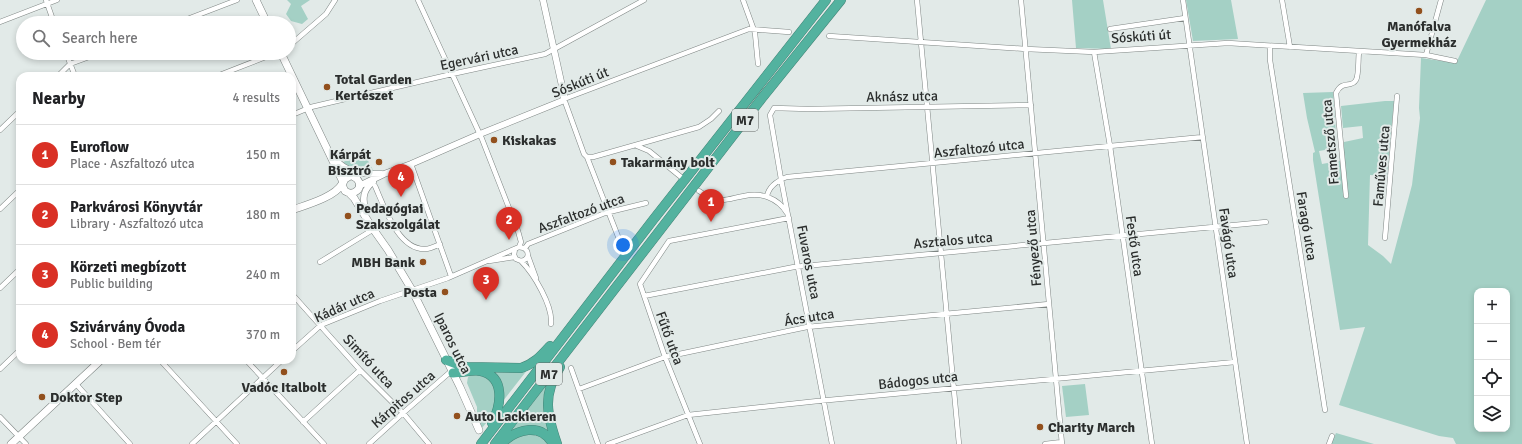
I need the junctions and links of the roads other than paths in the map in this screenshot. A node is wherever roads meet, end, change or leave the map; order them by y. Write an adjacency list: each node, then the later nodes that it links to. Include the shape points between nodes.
1 (57, 0): 16 (street)
2 (236, 0): 18 (street)
3 (256, 0): 19 (main road)
4 (335, 0): 26 (street, via 326,14)
5 (418, 0): 47 (street)
6 (543, 0): 31 (street)
7 (644, 0): 31 (street, Egervári utca)
8 (743, 0): 22 (street)
9 (826, 0): 113 (highway, M7)
10 (841, 0): 117 (highway, M7)
11 (918, 0): 27 (street)
12 (1021, 0): 32 (street, Fényező utca)
13 (1183, 0): 20 (street, Favágó utca)
14 (1282, 0): 30 (street)
15 (1441, 0): 35 (street)
16 (46, 2): 17 (street); 21 (street)
17 (51, 16)
18 (195, 16)
19 (264, 16)
20 (1185, 18): 23 (street); 28 (street, Favágó utca)
21 (0, 22)
22 (753, 28): 24 (street, Sóskúti út); 42 (street); 50 (street, Sóskúti út)
23 (1110, 29)
24 (789, 32)
25 (829, 36): 27 (street, Sóskúti út)
26 (296, 40)
27 (921, 42): 32 (street, Sóskúti út); 52 (street)
28 (1190, 45): 29 (street, Sóskúti út, via 1228,43); 33 (street, Sóskúti út); 60 (street, Favágó utca)
29 (1270, 46): 30 (street, Sóskúti út); 140 (street, Faragó utca, via 1270,60)
30 (1290, 47): 34 (street, Sóskúti út)
31 (555, 49): 47 (street, Egervári utca, via 545,54); 50 (street)
32 (1026, 50): 33 (street, Sóskúti út); 51 (street, Fényező utca)
33 (1094, 52): 62 (street, Festő utca)
34 (1358, 52): 35 (street, Sóskúti út); 79 (street, Fametsző utca, via 1356,82 1339,87 1336,93)
35 (1426, 55): 40 (street, Sóskúti út)
36 (69, 60): 41 (street)
37 (81, 60): 41 (street)
38 (258, 60): 45 (street)
39 (284, 60): 46 (main road)
40 (1455, 61)
41 (70, 64): 43 (street); 44 (street)
42 (758, 64)
43 (62, 72)
44 (73, 72)
45 (227, 72)
46 (290, 72)
47 (452, 74): 54 (street, Egervári utca); 59 (street)
48 (296, 84): 54 (main road)
49 (1397, 96): 92 (street, Faműves utca)
50 (564, 99): 59 (street, Sóskúti út, via 555,105); 65 (street)
51 (1031, 105): 52 (street, Aknász utca); 63 (street, Fényező utca)
52 (927, 106): 53 (street, Aknász utca); 66 (street)
53 (774, 108): 70 (street, Fuvaros utca, via 770,115)
54 (308, 109): 56 (street, Egervári utca); 64 (main road)
55 (718, 111): 61 (street, via 699,127)
56 (296, 113)
57 (16, 115): 58 (street)
58 (0, 130)
59 (480, 134): 67 (street, Sóskúti út); 89 (street)
60 (1203, 137): 62 (street, Aszfaltozó utca); 87 (street, Favágó utca)
61 (634, 146): 65 (street); 69 (street, via 649,151)
62 (1110, 146): 63 (street, Aszfaltozó utca); 90 (street, Festő utca)
63 (1035, 153): 66 (street, Aszfaltozó utca); 93 (street, Fényező utca)
64 (331, 157): 68 (street, via 350,170); 71 (main road); 72 (main road, via 340,170)
65 (587, 157): 84 (street)
66 (932, 163): 70 (street, Aszfaltozó utca); 97 (street)
67 (410, 164): 68 (street, Sóskúti út); 94 (street)
68 (384, 174): 72 (street, Sóskúti út); 82 (street, via 366,189 363,198)
69 (681, 177)
70 (781, 179): 78 (street); 85 (street, Fuvaros utca)
71 (342, 183): 72 (main road, via 346,178); 75 (main road, via 342,188); 77 (main road, via 340,188)
72 (356, 183): 75 (main road, via 353,193); 82 (main road, Iparos utca)
73 (375, 186): 94 (street, via 396,231 407,242 420,249)
74 (699, 191): 78 (street, via 720,200 745,195)
75 (348, 193): 77 (main road); 88 (main road, Iparos utca)
76 (16, 194): 83 (street)
77 (330, 195): 81 (main road)
78 (767, 196): 85 (street, via 779,204)
79 (1346, 196)
80 (646, 203): 84 (street, Aszfaltozó utca)
81 (296, 208)
82 (365, 208): 88 (main road, Iparos utca)
83 (0, 209)
84 (609, 212): 91 (street); 96 (street, Aszfaltozó utca, via 528,244)
85 (789, 218): 103 (street, Fuvaros utca); 109 (street, Fűtő utca, via 672,240 667,243 641,281 640,287)
86 (1266, 222): 87 (street, Asztalos utca)
87 (1215, 227): 90 (street, Asztalos utca); 122 (street, Favágó utca)
88 (374, 228): 102 (street); 108 (main road, Iparos utca)
89 (518, 231): 95 (street, via 521,242); 96 (street, via 522,234)
90 (1122, 235): 93 (street, Asztalos utca); 131 (street, Festő utca)
91 (619, 238)
92 (1385, 238)
93 (1043, 243): 97 (street, Asztalos utca); 111 (street, Fényező utca)
94 (440, 244): 105 (street)
95 (517, 248): 96 (street); 99 (street); 100 (street)
96 (525, 248): 98 (street)
97 (940, 252): 103 (street, Asztalos utca); 112 (street)
98 (528, 256): 101 (street); 106 (street)
99 (515, 257): 100 (street); 101 (street)
100 (485, 261): 105 (street)
101 (521, 261): 106 (street)
102 (320, 262)
103 (798, 266): 109 (street, Asztalos utca); 116 (street, Fuvaros utca)
104 (16, 273): 107 (street)
105 (451, 276): 108 (street)
106 (537, 281): 114 (street, via 551,317)
107 (0, 288)
108 (412, 290): 115 (street, Kádár utca); 121 (main road, Iparos utca)
109 (644, 296): 120 (street, Fűtő utca)
110 (296, 298): 115 (street, Simító utca)
111 (1049, 304): 112 (street, Ács utca); 134 (street, Fényező utca)
112 (946, 314): 116 (street, Ács utca); 137 (street)
113 (574, 323): 130 (highway, via 559,335 538,359 527,366); 158 (highway, M7)
114 (551, 324)
115 (321, 325): 118 (street, Kádár utca); 129 (street, Simító utca)
116 (810, 326): 120 (street, Ács utca); 139 (street, Fuvaros utca)
117 (586, 327): 159 (highway, M7); 162 (highway, via 549,389 547,410)
118 (296, 347)
119 (16, 354): 128 (street)
120 (665, 357): 138 (street, Ács utca); 142 (street, Fűtő utca)
121 (446, 360): 130 (highway); 132 (main road, Iparos utca)
122 (1235, 362): 131 (street, Bádogos utca); 170 (street, Favágó utca)
123 (97, 364): 136 (main road)
124 (164, 364): 144 (street)
125 (250, 364): 133 (street)
126 (278, 364): 133 (street)
127 (571, 368): 138 (street)
128 (0, 369)
129 (360, 370): 141 (street, Simító utca); 145 (street)
130 (466, 370): 132 (highway, via 458,369); 135 (highway); 158 (highway, via 488,374 494,378 500,392 496,415)
131 (1142, 371): 134 (street, Bádogos utca); 169 (street, Festő utca)
132 (453, 373): 135 (main road, Iparos utca); 141 (street, Kárpitos utca, via 449,373)
133 (262, 378): 144 (street); 145 (street)
134 (1057, 378): 137 (street, Bádogos utca); 149 (street, Fényező utca)
135 (458, 382): 146 (main road, Iparos utca)
136 (76, 384): 148 (main road); 152 (street)
137 (954, 388): 139 (street, Bádogos utca); 167 (street)
138 (579, 389): 163 (street)
139 (824, 401): 142 (street, Bádogos utca); 166 (street, Fuvaros utca)
140 (1325, 410)
141 (403, 413): 156 (street, Kárpitos utca); 157 (street, Simító utca)
142 (688, 415): 164 (street, Bádogos utca); 165 (street, Fűtő utca)
143 (0, 416): 148 (street)
144 (216, 421): 153 (street); 154 (street)
145 (303, 422): 155 (street)
146 (479, 430)
147 (1332, 436): 171 (street)
148 (19, 437): 150 (main road); 151 (street)
149 (1062, 443): 168 (street)
150 (11, 444)
151 (26, 444)
152 (130, 444)
153 (192, 444)
154 (237, 444)
155 (324, 444)
156 (369, 444)
157 (429, 444)
158 (481, 444)
159 (495, 444)
160 (501, 444): 161 (highway, via 514,433 527,429 544,434)
161 (553, 444)
162 (557, 444)
163 (598, 444)
164 (608, 444)
165 (700, 444)
166 (832, 444)
167 (959, 444)
168 (1045, 444)
169 (1152, 444)
170 (1247, 444)
171 (1329, 444)

